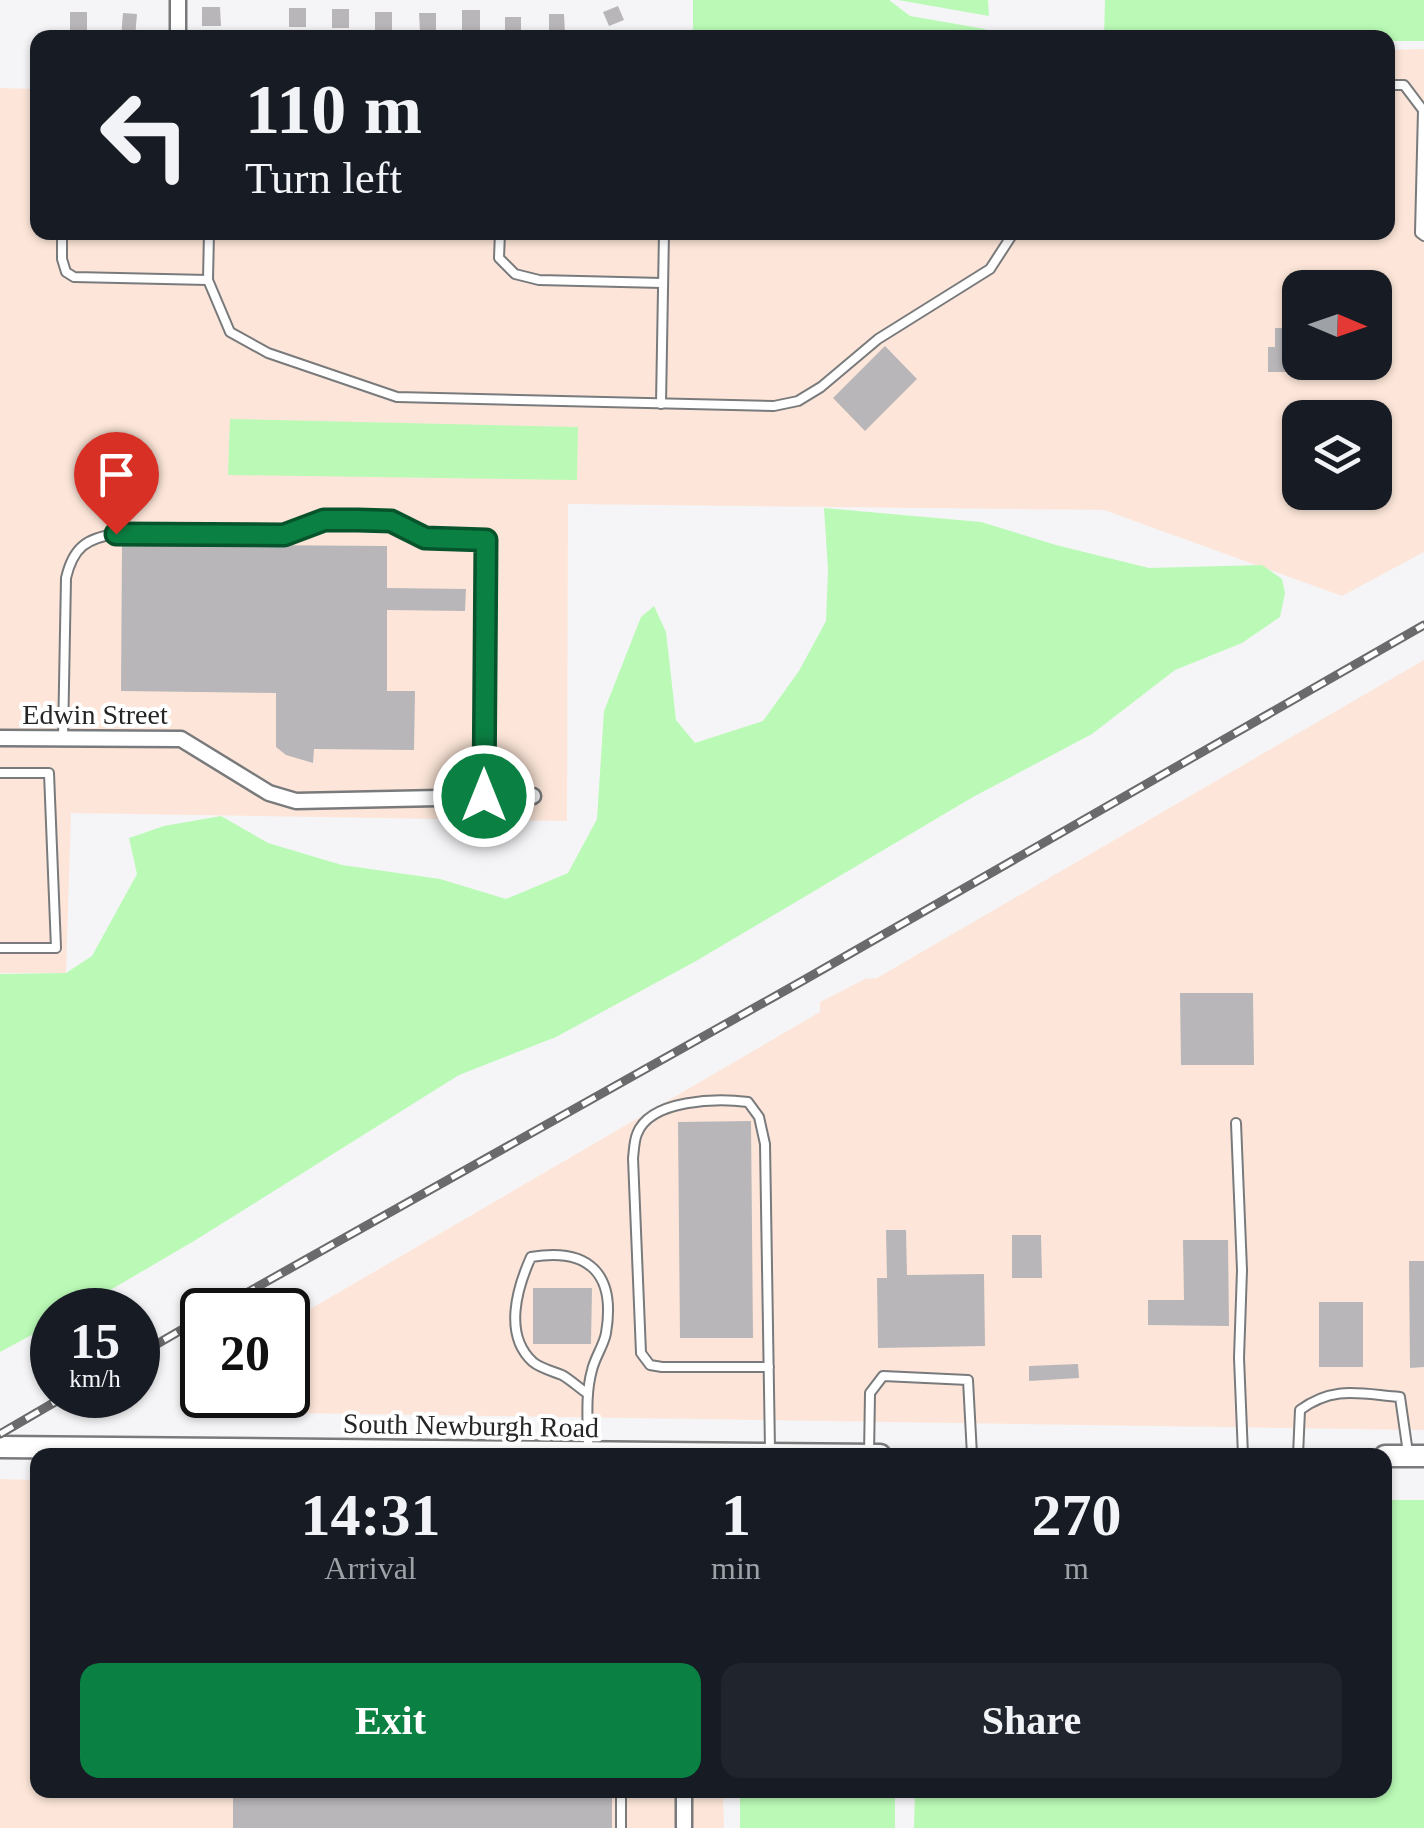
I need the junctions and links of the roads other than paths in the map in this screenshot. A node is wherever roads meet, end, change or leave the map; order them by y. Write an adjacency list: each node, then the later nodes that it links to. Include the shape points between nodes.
1 (178, 0): 2 (street)
2 (178, 30)
3 (1395, 85): 4 (lane, via 1404,85 1422,110)
4 (1424, 236)
5 (62, 240): 10 (lane, via 66,272 74,277)
6 (209, 240): 10 (lane)
7 (500, 240): 11 (lane, via 499,258 515,274)
8 (664, 240): 11 (lane)
9 (1009, 240): 12 (lane, via 990,268 798,400 774,406)
10 (208, 280): 12 (lane, via 230,332 268,354 397,398)
11 (662, 283): 12 (lane)
12 (661, 404)
13 (0, 738): 14 (street, Edwin Street)
14 (62, 738): 16 (street, Edwin Street, via 181,739 269,793 296,801); 16 (lane, via 66,578 79,546 116,534 284,535 324,520 391,521 425,538 486,540)
15 (0, 774): 18 (lane, via 50,773 56,948)
16 (484, 796): 17 (street, Edwin Street)
17 (533, 796)
18 (0, 948)
19 (1236, 1124): 28 (lane)
20 (769, 1367): 20 (lane, via 759,1118 748,1102 678,1104 637,1131 641,1353 662,1367); 25 (lane)
21 (588, 1394): 21 (lane, via 606,1334 606,1287 592,1264 556,1253 531,1257 518,1285 519,1345 534,1364); 24 (lane)
22 (0, 1447): 23 (main road, South Newburgh Road)
23 (84, 1448)
24 (588, 1448)
25 (770, 1448)
26 (869, 1448): 27 (lane, via 870,1393 883,1376 968,1380)
27 (972, 1448)
28 (1243, 1448)
29 (1298, 1448): 30 (lane, via 1300,1410 1320,1396 1345,1393 1400,1397)
30 (1416, 1456)
31 (621, 1798): 33 (lane)
32 (684, 1798): 34 (street)
33 (621, 1828)
34 (684, 1828)

